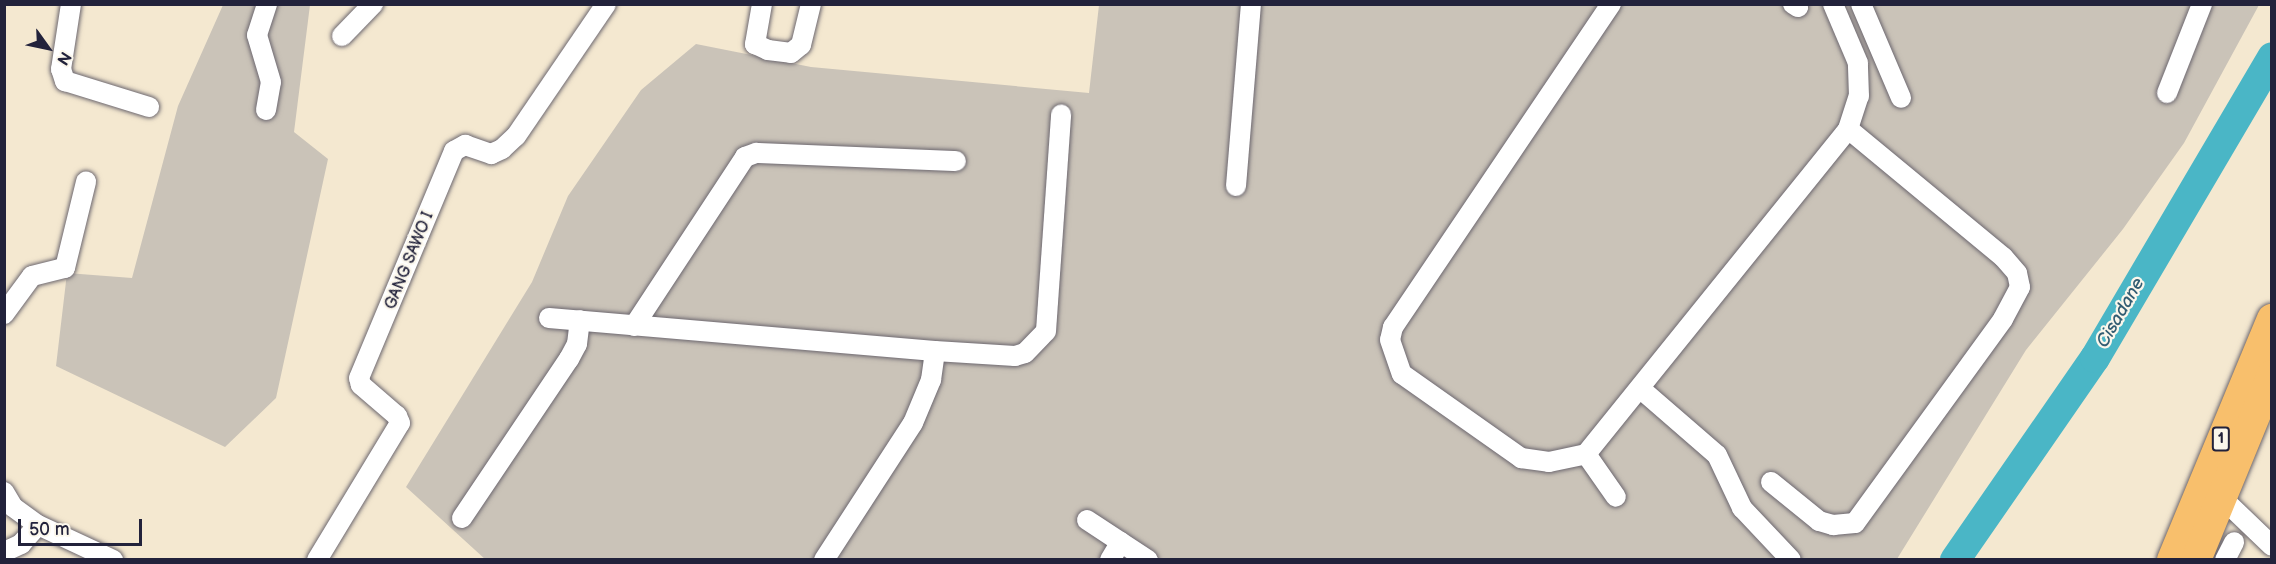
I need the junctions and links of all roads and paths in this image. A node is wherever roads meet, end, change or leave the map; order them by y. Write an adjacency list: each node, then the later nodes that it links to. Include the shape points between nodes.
1 (71, 4): 15 (street, via 61,69 65,81)
2 (267, 4): 16 (street, via 257,34 271,82)
3 (374, 4): 12 (street)
4 (606, 4): 42 (street, GANG SAWO I, via 516,136 491,154 465,145 454,151 359,378 361,385 400,423)
5 (762, 4): 6 (street, via 755,44 768,51 791,53 801,45)
6 (811, 4)
7 (1251, 4): 21 (street)
8 (1611, 4): 30 (street, via 1393,327 1390,340 1402,374 1521,458 1549,462)
9 (1833, 4): 18 (street, via 1858,63 1858,96)
10 (1861, 4): 14 (street)
11 (2202, 4): 13 (street)
12 (342, 36)
13 (2167, 93)
14 (1901, 98)
15 (149, 107)
16 (266, 110)
17 (1061, 114): 27 (street, via 1046,331 1041,340 1015,356)
18 (1848, 129): 29 (street); 31 (street, via 2003,257 2017,273 2020,287 2003,319 1855,523 1833,525 1819,520)
19 (956, 161): 26 (street, via 756,153 745,157)
20 (86, 182): 22 (street, via 65,268 32,276)
21 (1236, 186)
22 (4, 314)
23 (549, 318): 24 (street)
24 (580, 320): 26 (street); 35 (street, via 577,344 569,358)
25 (2271, 320): 47 (highway, 1)
26 (634, 326): 27 (street)
27 (935, 351): 43 (street, via 931,380 913,423)
28 (2271, 375): 34 (highway, 1)
29 (1642, 390): 30 (street); 46 (street, via 1717,456 1742,508)
30 (1586, 454): 33 (street)
31 (1771, 483)
32 (4, 492): 37 (street, via 13,507)
33 (1616, 497)
34 (2222, 498): 39 (street); 48 (highway, 1)
35 (462, 518)
36 (1088, 520): 38 (street)
37 (38, 525): 40 (street, via 21,544); 41 (street)
38 (1121, 542): 44 (street); 45 (street)
39 (2271, 546)
40 (4, 552)
41 (113, 560)
42 (317, 560)
43 (824, 560)
44 (1110, 560)
45 (1148, 560)
46 (1791, 560)
47 (2172, 560)
48 (2196, 560)

